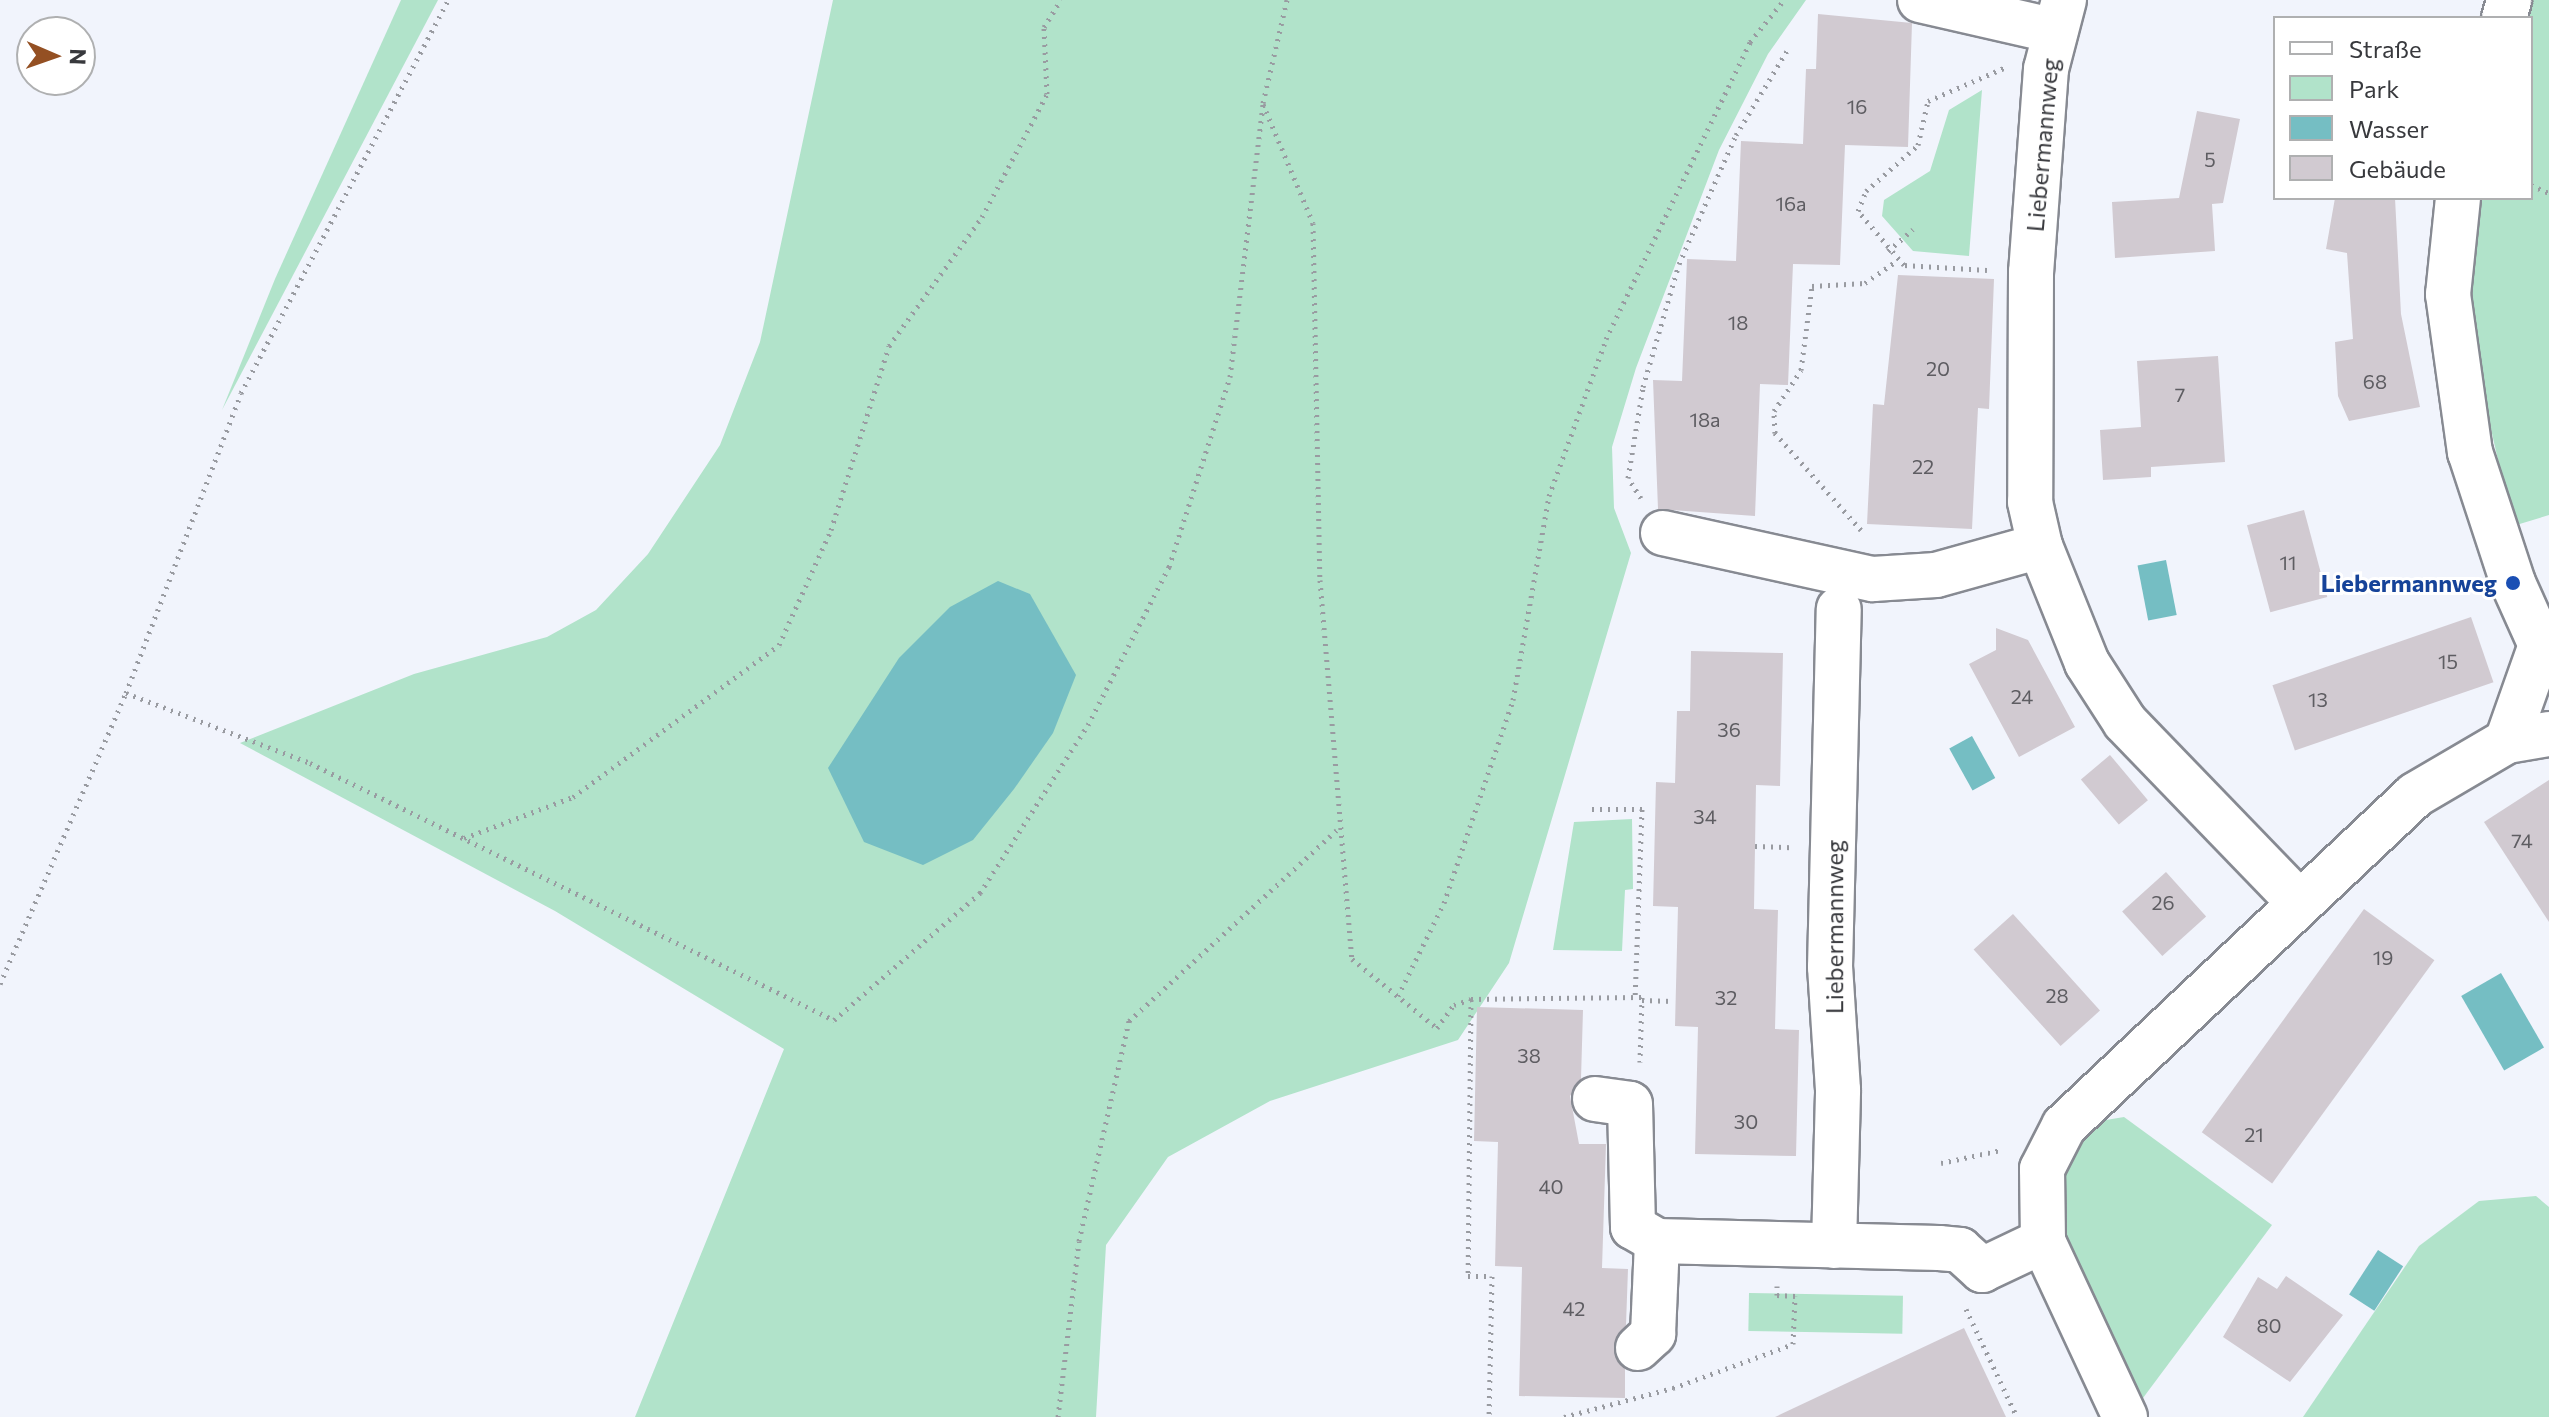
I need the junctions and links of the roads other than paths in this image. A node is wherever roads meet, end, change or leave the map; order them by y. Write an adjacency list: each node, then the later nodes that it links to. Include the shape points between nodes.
1 (1920, 0): 2 (street, Liebermannweg)
2 (2055, 33): 5 (street, Liebermannweg, via 2031,272 2030,502)
3 (2458, 200): 7 (street, via 2449,258 2452,354 2470,452)
4 (1663, 533): 5 (street, via 1873,579 1950,572)
5 (2040, 546): 9 (street, Liebermannweg, via 2087,663 2125,722)
6 (1839, 609): 13 (street, Liebermannweg, via 1830,967 1838,1090)
7 (2544, 656): 8 (street)
8 (2528, 737): 9 (street, via 2415,795)
9 (2297, 900): 11 (street, via 2064,1126 2042,1169)
10 (1613, 1102): 12 (street, via 1633,1227)
11 (2043, 1241): 13 (street, via 1982,1270 1960,1250); 15 (street)
12 (1676, 1242): 13 (street); 14 (street, via 1653,1334)
13 (1834, 1246)
14 (1638, 1348)
15 (2125, 1417)

